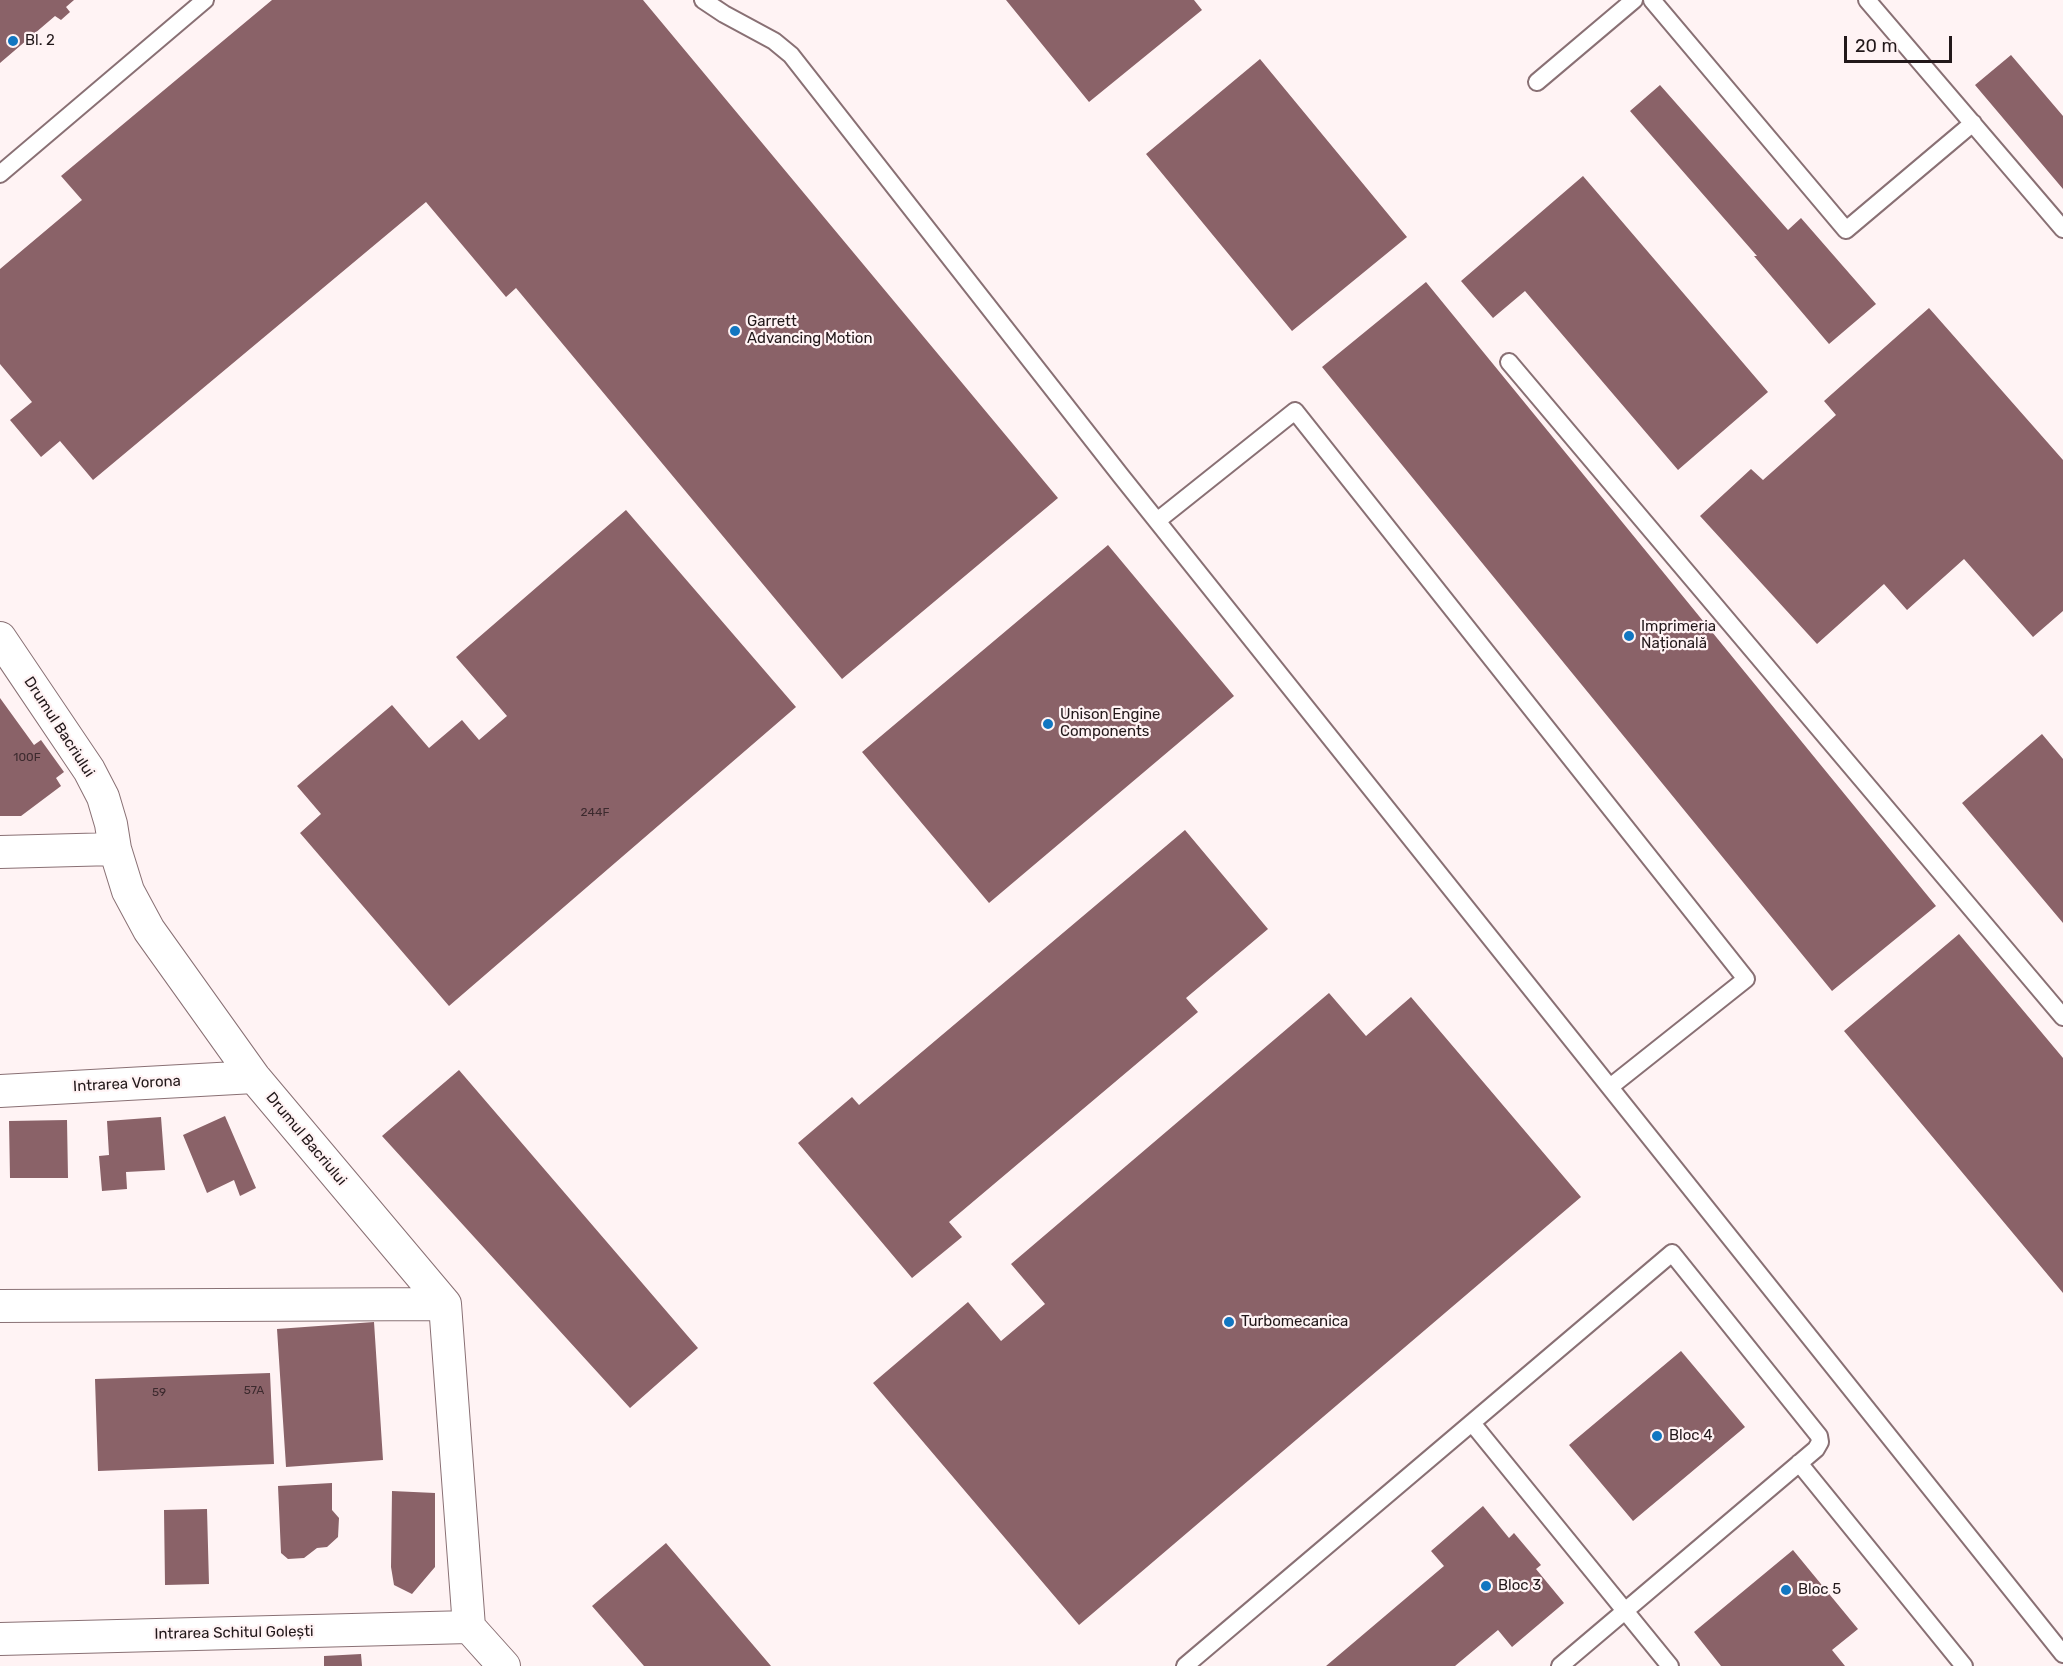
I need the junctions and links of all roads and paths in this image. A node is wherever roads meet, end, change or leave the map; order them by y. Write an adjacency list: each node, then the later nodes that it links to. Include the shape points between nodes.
1 (204, 0): 8 (lane)
2 (703, 0): 11 (lane, via 791,55)
3 (1634, 0): 6 (lane)
4 (1652, 0): 7 (lane, via 1846,230)
5 (1867, 0): 7 (lane)
6 (1537, 82)
7 (1973, 123): 9 (lane)
8 (0, 174)
9 (2063, 228)
10 (1509, 362): 15 (lane)
11 (1157, 521): 17 (lane); 17 (lane, via 1295,411 1746,979)
12 (0, 638): 13 (street, Drumul Bacriului, via 89,770 103,797)
13 (115, 849): 14 (street); 16 (street, Drumul Bacriului, via 128,891 149,930)
14 (0, 852)
15 (2063, 1017)
16 (254, 1077): 18 (street, Intrarea Vorona); 19 (street, Drumul Bacriului)
17 (1610, 1087): 26 (lane)
18 (0, 1091)
19 (445, 1304): 20 (street); 24 (street)
20 (0, 1306)
21 (1472, 1423): 22 (lane, via 1672,1253 1819,1436 1816,1449); 23 (lane); 28 (lane)
22 (1798, 1463): 23 (lane); 31 (lane)
23 (1625, 1611): 29 (lane); 30 (lane)
24 (469, 1627): 25 (street, Intrarea Schitul Golești); 27 (street)
25 (0, 1639)
26 (2063, 1654)
27 (504, 1666)
28 (1185, 1666)
29 (1560, 1666)
30 (1670, 1666)
31 (1964, 1666)

